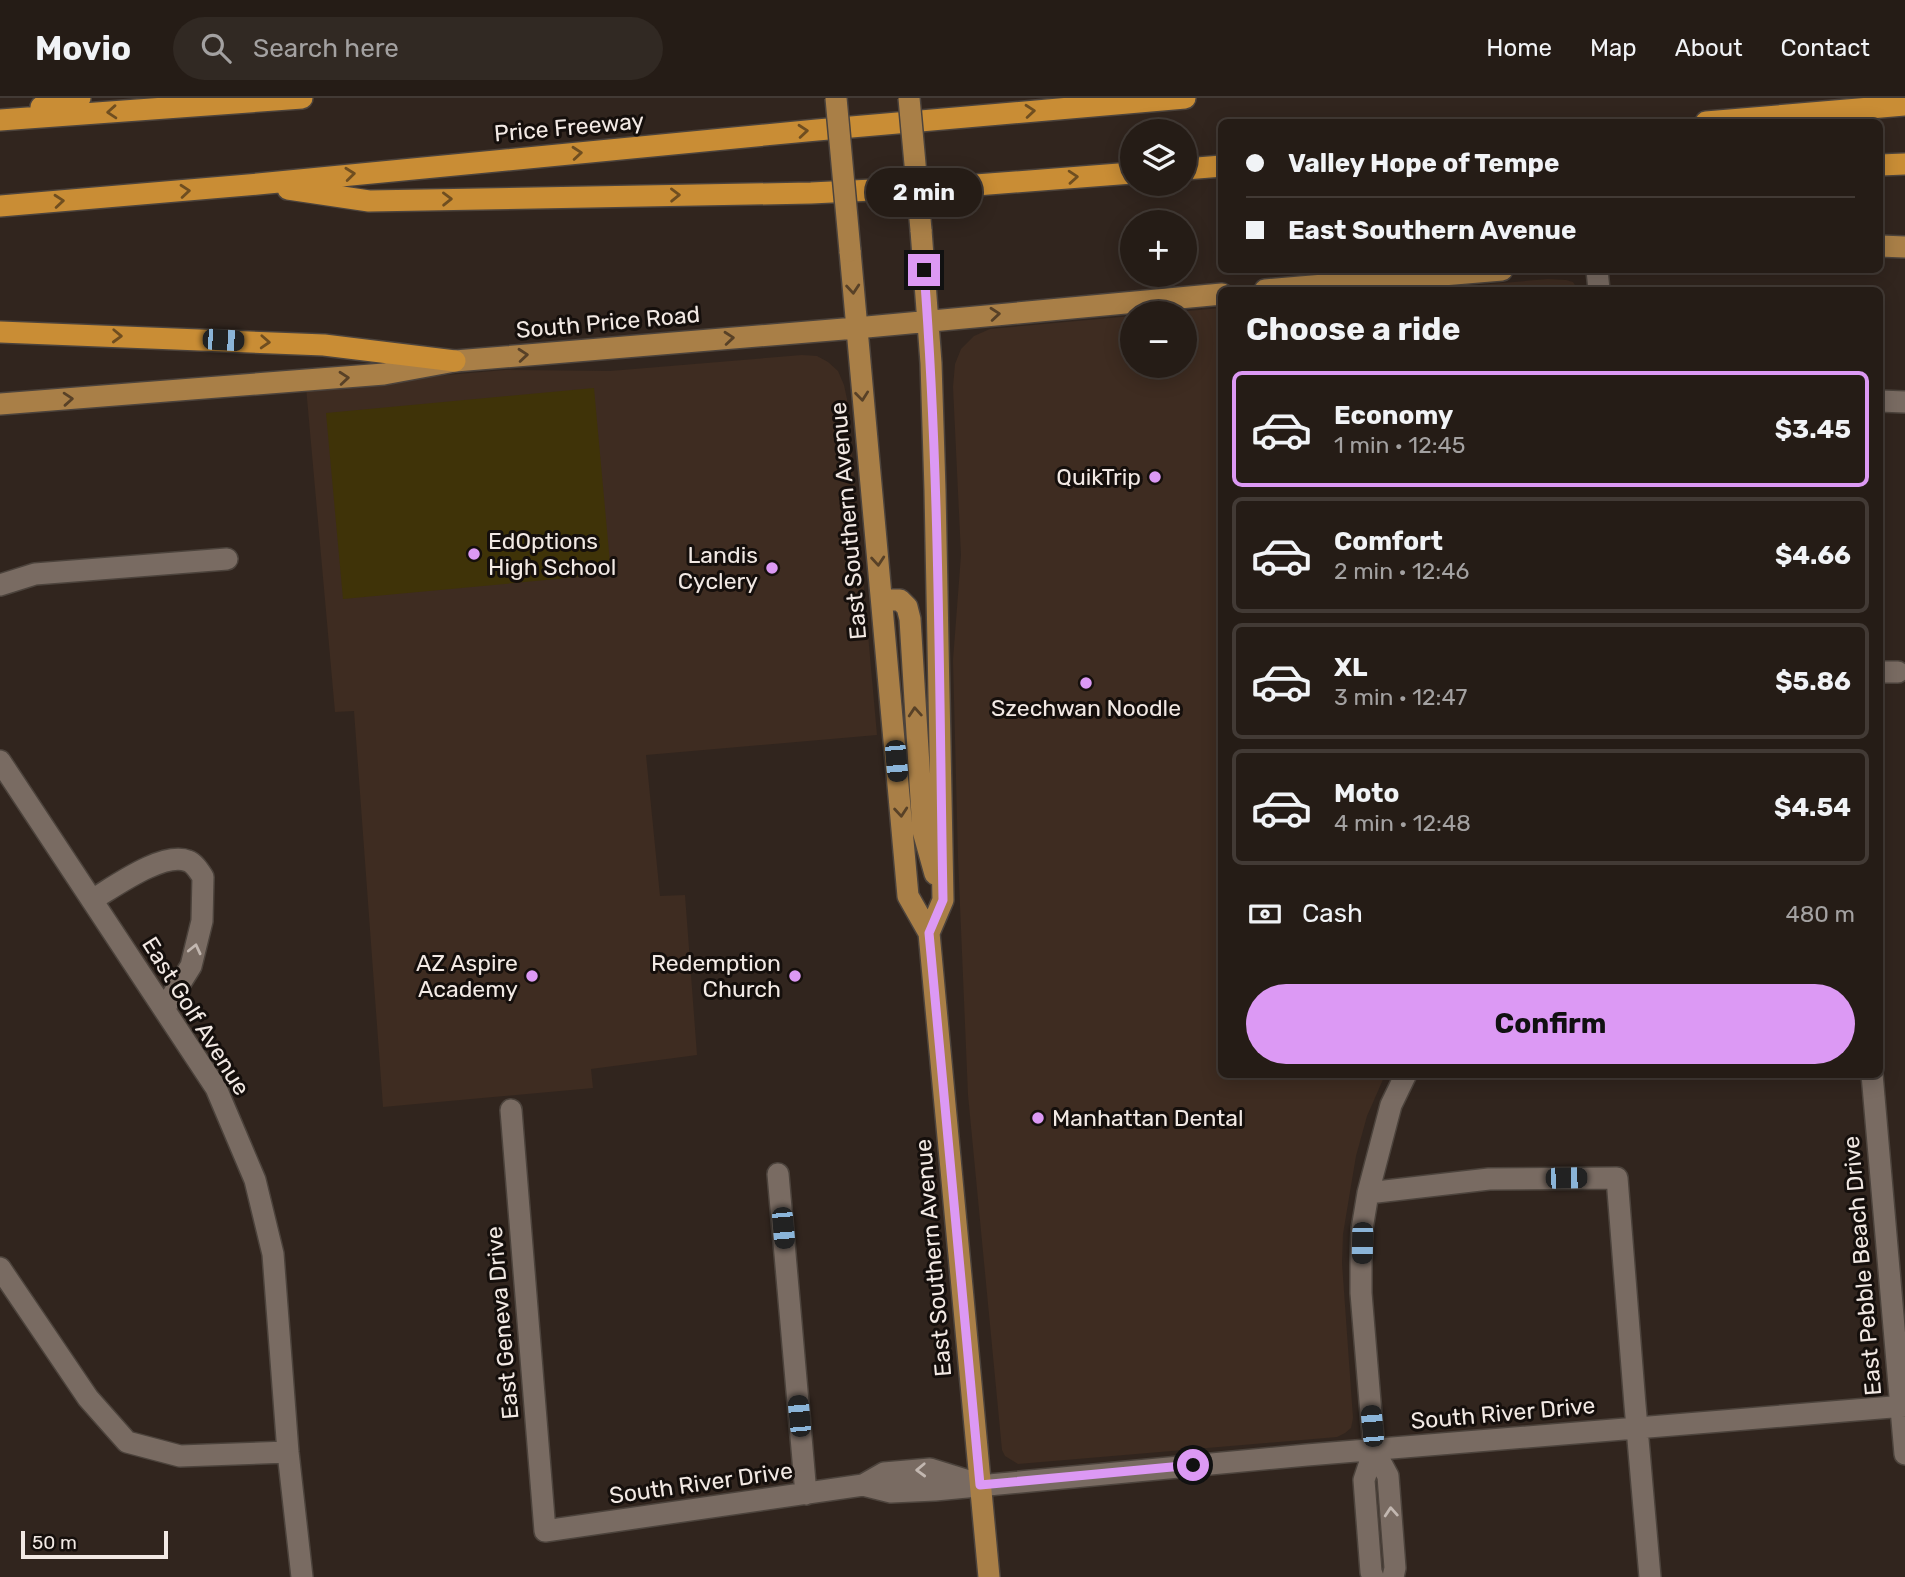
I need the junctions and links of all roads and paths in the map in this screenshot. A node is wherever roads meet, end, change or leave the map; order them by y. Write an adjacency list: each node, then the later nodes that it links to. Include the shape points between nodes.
1 (80, 98): 7 (highway)
2 (302, 98): 7 (highway, one-way to 7)
3 (836, 98): 22 (main road, East Southern Avenue, one-way to 22, bridge)
4 (909, 98): 21 (main road, East Southern Avenue, bridge)
5 (1185, 98): 14 (highway, Price Freeway, one-way to 5)
6 (1905, 105): 8 (highway)
7 (0, 118)
8 (1741, 119)
9 (1905, 164): 10 (highway)
10 (1883, 165)
11 (1218, 166): 12 (highway)
12 (1197, 168)
13 (1120, 174): 14 (highway, one-way to 13, via 369,201 811,193)
14 (258, 184): 15 (highway, Price Freeway, one-way to 14)
15 (0, 206)
16 (1883, 246): 17 (main road)
17 (1905, 247)
18 (1466, 273): 19 (main road)
19 (1301, 287)
20 (1218, 294): 21 (main road, South Price Road, one-way to 20)
21 (928, 321): 22 (main road, South Price Road); 33 (main road, East Southern Avenue)
22 (856, 328): 24 (main road, South Price Road, one-way to 22); 30 (main road, East Southern Avenue, one-way to 30)
23 (0, 332): 24 (highway, one-way to 24, via 324,345)
24 (455, 361): 27 (main road, South Price Road, one-way to 24, via 384,374)
25 (1883, 401): 26 (street)
26 (1905, 402)
27 (0, 404)
28 (227, 559): 29 (street, via 34,574)
29 (0, 586)
30 (882, 600): 33 (main road, one-way to 30, via 923,831 910,619 900,600); 34 (main road, East Southern Avenue, one-way to 34, via 908,896)
31 (0, 761): 32 (street, East Golf Avenue)
32 (92, 900): 35 (street, East Golf Avenue); 35 (street, one-way to 32, via 191,966 202,921 203,877 191,862 176,858 158,862)
33 (943, 900): 34 (main road, East Southern Avenue)
34 (929, 933): 47 (main road, East Southern Avenue)
35 (164, 1009): 45 (street, East Golf Avenue, via 216,1088 255,1180 273,1254)
36 (1404, 1078): 40 (street, via 1391,1105)
37 (1872, 1078): 42 (street, East Pebble Beach Drive)
38 (510, 1110): 49 (street, East Geneva Drive)
39 (778, 1174): 48 (street)
40 (1368, 1193): 43 (street, via 1489,1179 1617,1178); 44 (street, via 1362,1228 1362,1293)
41 (0, 1268): 45 (street, via 88,1398 127,1442 180,1457)
42 (1903, 1406): 43 (street, South River Drive); 46 (street, East Pebble Beach Drive)
43 (1636, 1427): 44 (street, South River Drive); 54 (street)
44 (1374, 1450): 47 (street, South River Drive); 52 (street, via 1364,1480); 53 (street, one-way to 44, via 1388,1476)
45 (288, 1452): 50 (street, East Golf Avenue)
46 (1905, 1454)
47 (980, 1485): 48 (street, South River Drive, via 891,1492 863,1485); 51 (main road, East Southern Avenue)
48 (806, 1494): 49 (street, South River Drive)
49 (545, 1531)
50 (302, 1577)
51 (989, 1577)
52 (1373, 1577)
53 (1393, 1577)
54 (1650, 1577)

